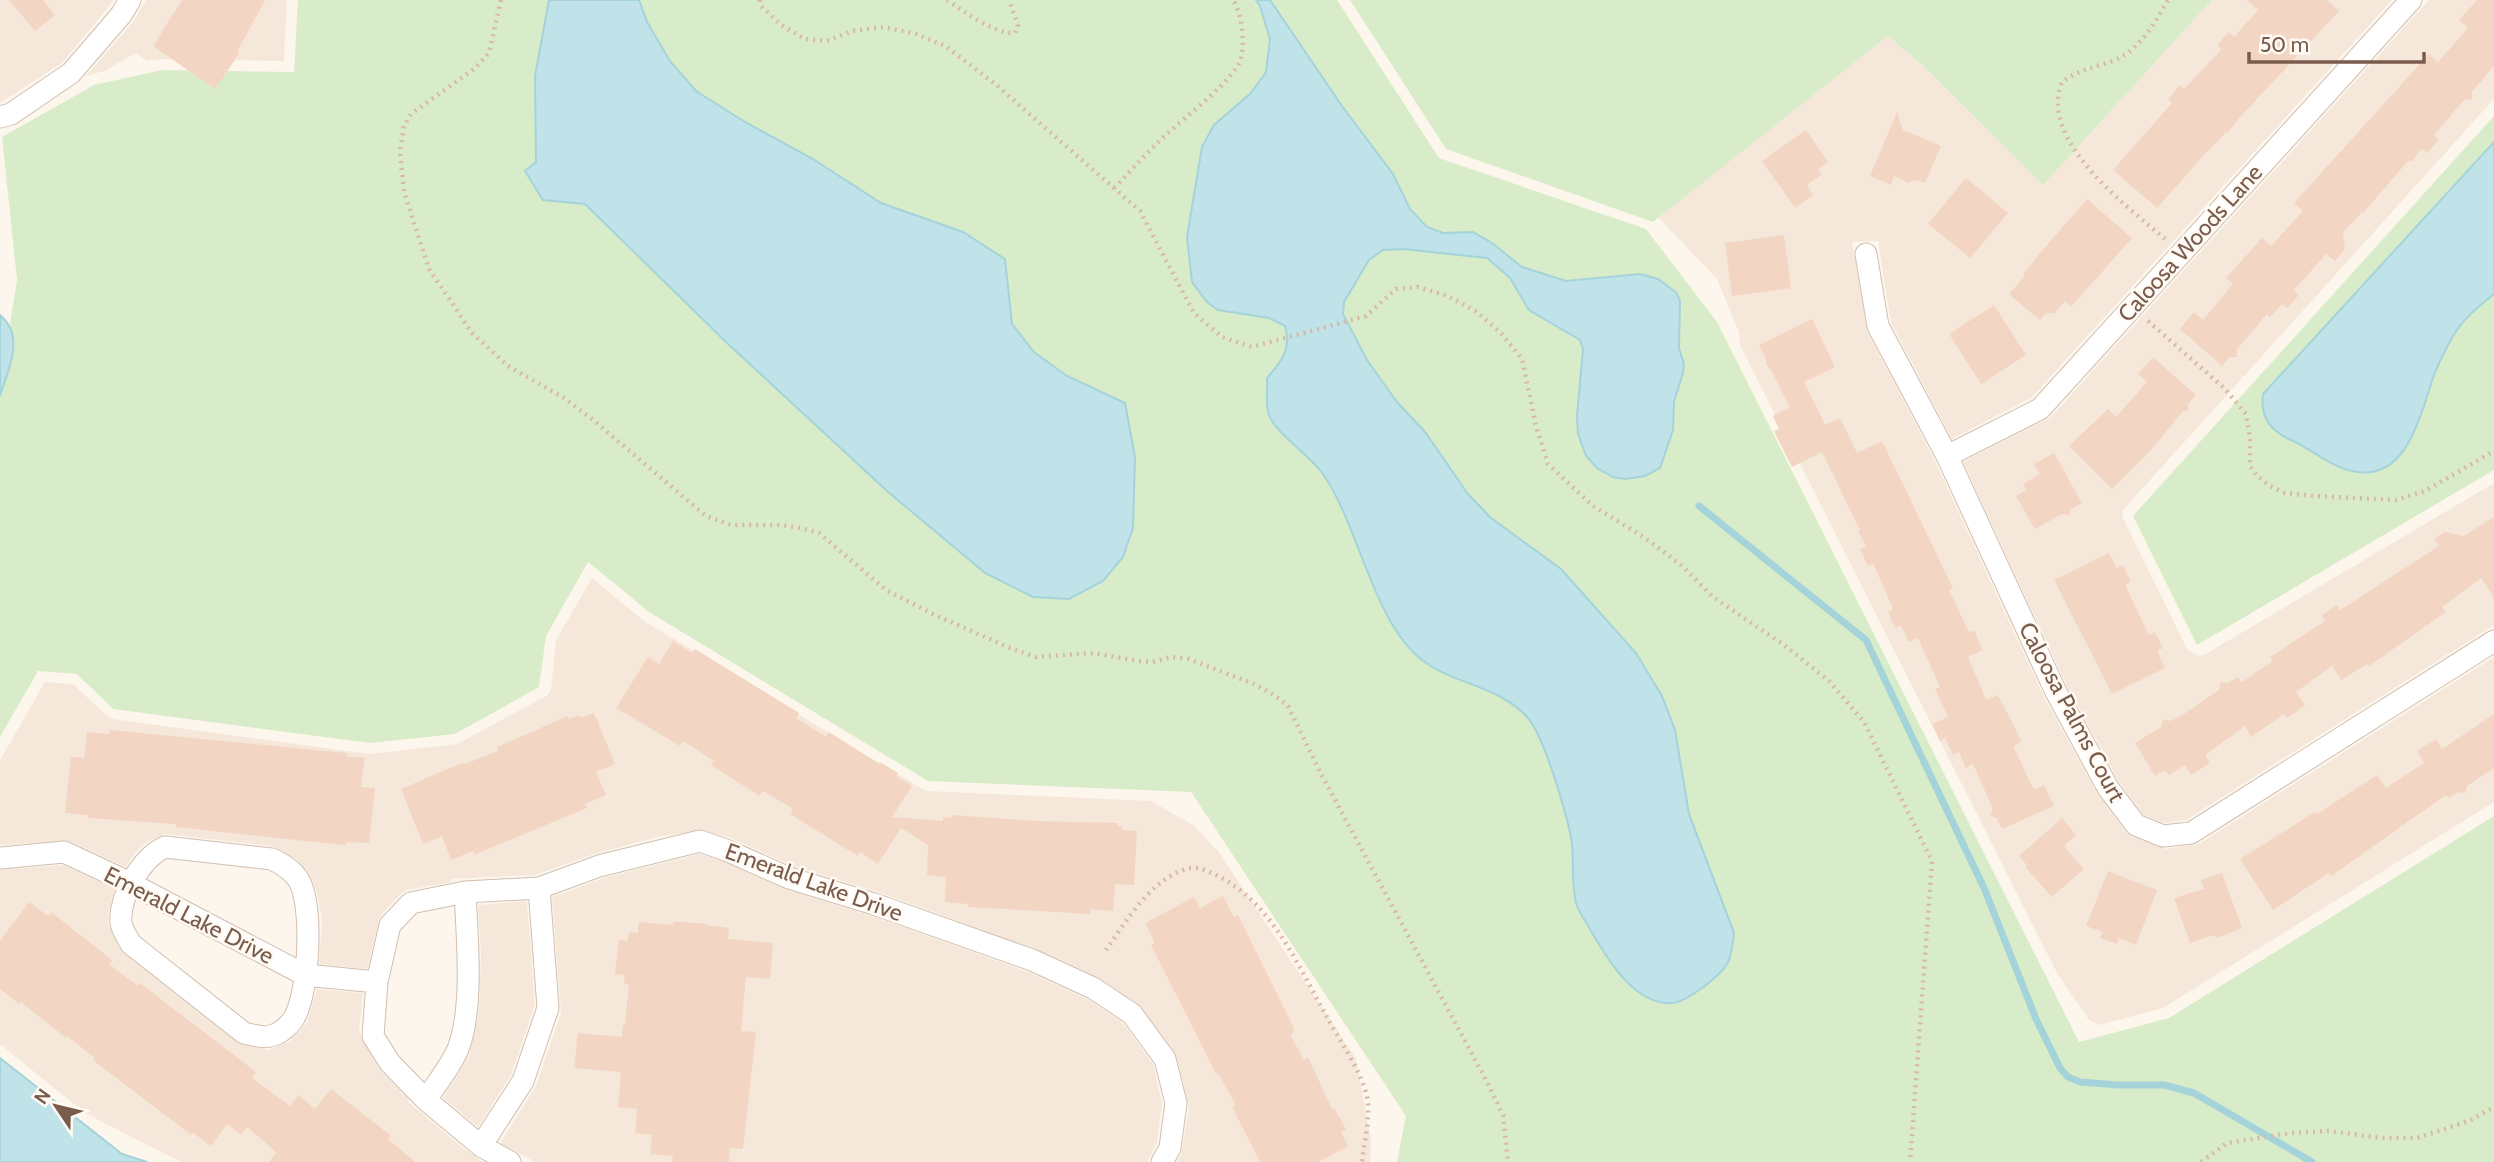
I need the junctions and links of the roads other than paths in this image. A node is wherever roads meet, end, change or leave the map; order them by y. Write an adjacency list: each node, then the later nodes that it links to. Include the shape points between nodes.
1 (130, 0): 3 (street, via 71,73)
2 (2411, 0): 5 (street, Caloosa Woods Lane, via 2040,409)
3 (0, 117)
4 (1867, 254): 5 (street, Caloosa Palms Court, via 1878,326)
5 (1947, 456): 6 (street, Caloosa Palms Court, via 2055,690 2108,788 2136,825 2163,836 2191,833)
6 (2494, 641)
7 (0, 858): 8 (street, Emerald Lake Drive, via 64,852)
8 (131, 883): 11 (street, Emerald Lake Drive); 11 (street, via 145,861 165,847 272,859 287,866 298,879 309,917); 11 (street, via 121,926 131,944 244,1033 264,1038 280,1032 295,1018)
9 (539, 888): 10 (street, Emerald Lake Drive); 14 (street, via 548,1007 523,1081); 16 (street, Emerald Lake Drive, via 599,866 700,841 789,878 1032,960 1093,988 1132,1014 1165,1059 1176,1103 1170,1148)
10 (465, 892): 12 (street, Emerald Lake Drive, via 411,903 390,925); 13 (street, via 466,1008 458,1049)
11 (305, 975): 12 (street, Emerald Lake Drive)
12 (377, 982): 13 (street, Emerald Lake Drive, via 373,1036 390,1063)
13 (426, 1100): 14 (street, Emerald Lake Drive)
14 (481, 1146): 15 (street, Emerald Lake Drive)
15 (510, 1162)
16 (1162, 1162)

